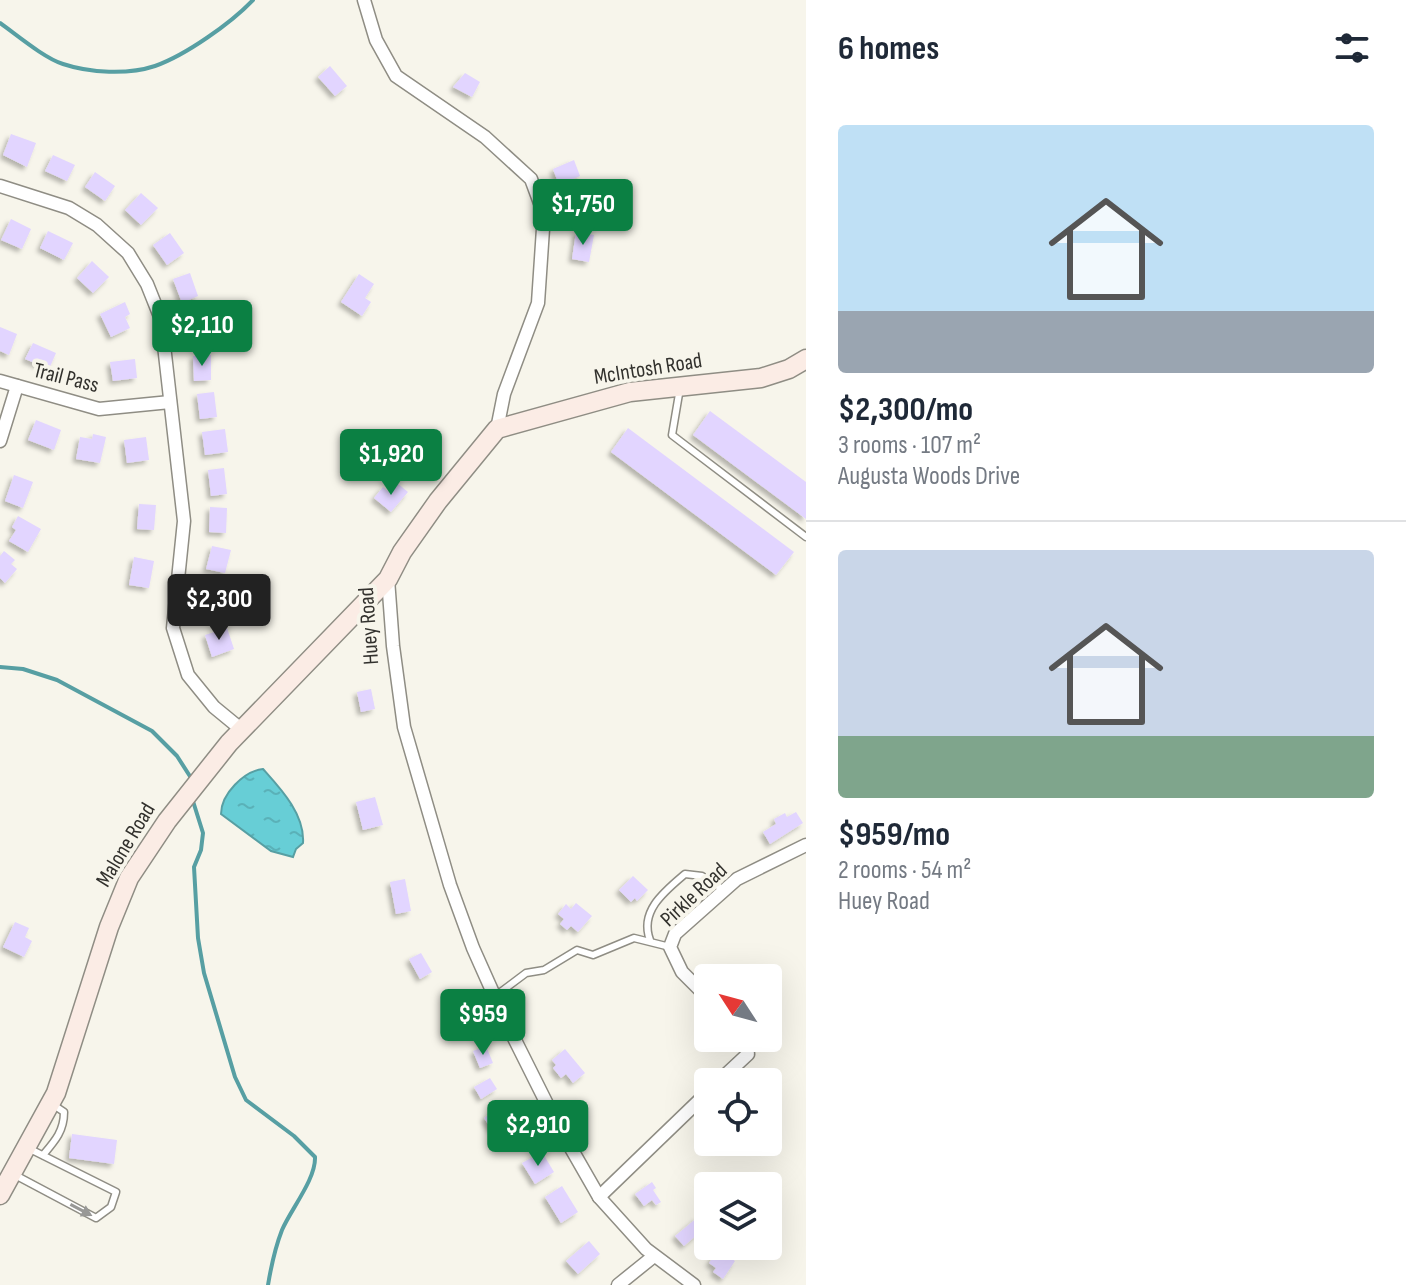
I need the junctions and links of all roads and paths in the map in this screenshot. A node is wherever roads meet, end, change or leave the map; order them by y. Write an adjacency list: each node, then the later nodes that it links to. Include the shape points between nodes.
1 (364, 0): 8 (street, Huey Road, via 376,40 396,76 485,137 531,179 544,214 538,303 504,394)
2 (0, 186): 7 (street, via 69,208 128,253 161,319)
3 (806, 359): 5 (street, McIntosh Road, via 761,378)
4 (0, 381): 6 (street, Trail Pass)
5 (681, 385): 8 (street, McIntosh Road, via 630,392); 10 (lane, via 672,435)
6 (17, 386): 7 (street, Trail Pass, via 99,409); 9 (street)
7 (170, 402): 12 (street, via 184,521 173,628 188,675)
8 (497, 429): 11 (street, Huey Road, via 438,501)
9 (0, 441)
10 (806, 537)
11 (388, 579): 12 (street, Malone Road); 18 (street, Huey Road, via 404,727 450,885)
12 (242, 730): 22 (street, Malone Road, via 167,821 129,878)
13 (806, 845): 14 (street, Pirkle Road)
14 (724, 890): 15 (lane, via 702,876 685,874 652,907); 16 (street, Pirkle Road, via 675,934)
15 (650, 940): 16 (lane); 18 (lane, via 634,938 593,955 577,950 544,970 526,973)
16 (670, 947): 17 (street, Pirkle Road)
17 (694, 984)
18 (494, 997): 25 (street, Huey Road)
19 (748, 1052): 20 (street)
20 (733, 1068)
21 (694, 1105): 25 (street)
22 (35, 1151): 23 (street, Malone Road); 23 (lane, one-way to 22, via 96,1218 111,1207 116,1192)
23 (12, 1173): 24 (street, Malone Road)
24 (0, 1195)
25 (599, 1197): 26 (street, Huey Road)
26 (654, 1256): 27 (street); 28 (street, Huey Road)
27 (618, 1285)
28 (694, 1285)

